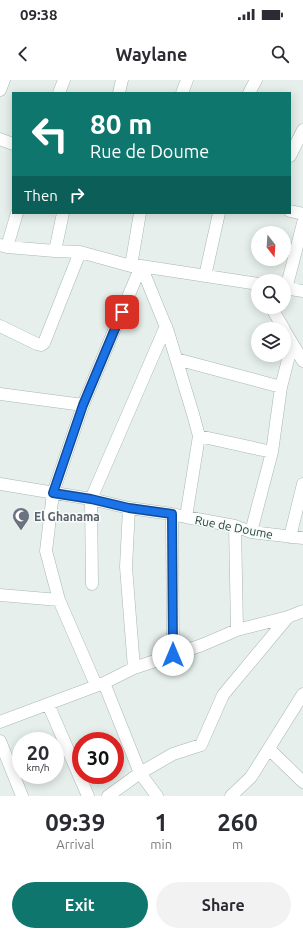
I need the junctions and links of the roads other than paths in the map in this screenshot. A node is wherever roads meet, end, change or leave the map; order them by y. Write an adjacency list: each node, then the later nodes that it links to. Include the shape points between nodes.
1 (4, 80): 6 (street)
2 (64, 80): 7 (street)
3 (122, 80): 8 (street)
4 (187, 80): 9 (street)
5 (256, 80): 10 (street)
6 (0, 90)
7 (59, 92)
8 (119, 92)
9 (182, 92)
10 (250, 92)
11 (303, 130): 14 (street)
12 (0, 139): 13 (street)
13 (12, 144)
14 (291, 154)
15 (291, 211): 20 (street)
16 (17, 214): 22 (street)
17 (63, 214): 23 (street)
18 (140, 214): 25 (street)
19 (219, 214): 27 (street)
20 (303, 214)
21 (303, 223): 26 (street)
22 (4, 246): 23 (street)
23 (55, 251): 24 (street)
24 (80, 252): 25 (street); 31 (street, via 44,343 37,344)
25 (136, 266): 27 (street); 32 (street); 38 (street)
26 (289, 274)
27 (205, 276): 28 (street)
28 (251, 283)
29 (291, 290): 30 (street)
30 (303, 292)
31 (0, 326)
32 (166, 326): 34 (street); 44 (street)
33 (292, 344): 35 (street); 36 (street)
34 (176, 359): 36 (street); 39 (street)
35 (303, 361)
36 (281, 386): 40 (street)
37 (0, 394): 38 (street)
38 (83, 405): 43 (street)
39 (199, 436): 40 (street); 47 (street)
40 (272, 452): 49 (street)
41 (0, 484): 43 (street, Rue de Doume)
42 (303, 484): 50 (street)
43 (53, 493): 44 (street, Rue de Doume); 54 (street, via 46,551)
44 (91, 499): 45 (street, Rue de Doume); 52 (street)
45 (129, 508): 46 (street, Rue de Doume); 59 (street, via 126,567)
46 (172, 514): 47 (street, Rue de Doume); 58 (street)
47 (186, 518): 48 (street, Rue de Doume)
48 (235, 526): 49 (street, Rue de Doume); 57 (street)
49 (252, 532): 50 (street, Rue de Doume)
50 (290, 537): 51 (street, Rue de Doume)
51 (303, 538)
52 (92, 584)
53 (0, 595): 54 (street)
54 (59, 600): 60 (street)
55 (303, 610): 56 (street)
56 (288, 617): 57 (street); 66 (street, via 223,695 201,745 173,754)
57 (237, 630): 58 (street)
58 (173, 655): 59 (street)
59 (134, 668): 60 (street)
60 (100, 684): 62 (street); 66 (street)
61 (303, 694): 65 (street)
62 (48, 704): 63 (street); 69 (street)
63 (0, 722)
64 (0, 741): 68 (street)
65 (270, 748): 67 (street); 72 (street, via 251,777)
66 (140, 773): 70 (street); 71 (street)
67 (303, 782)
68 (22, 796)
69 (88, 796)
70 (108, 796)
71 (157, 796)
72 (231, 796)

